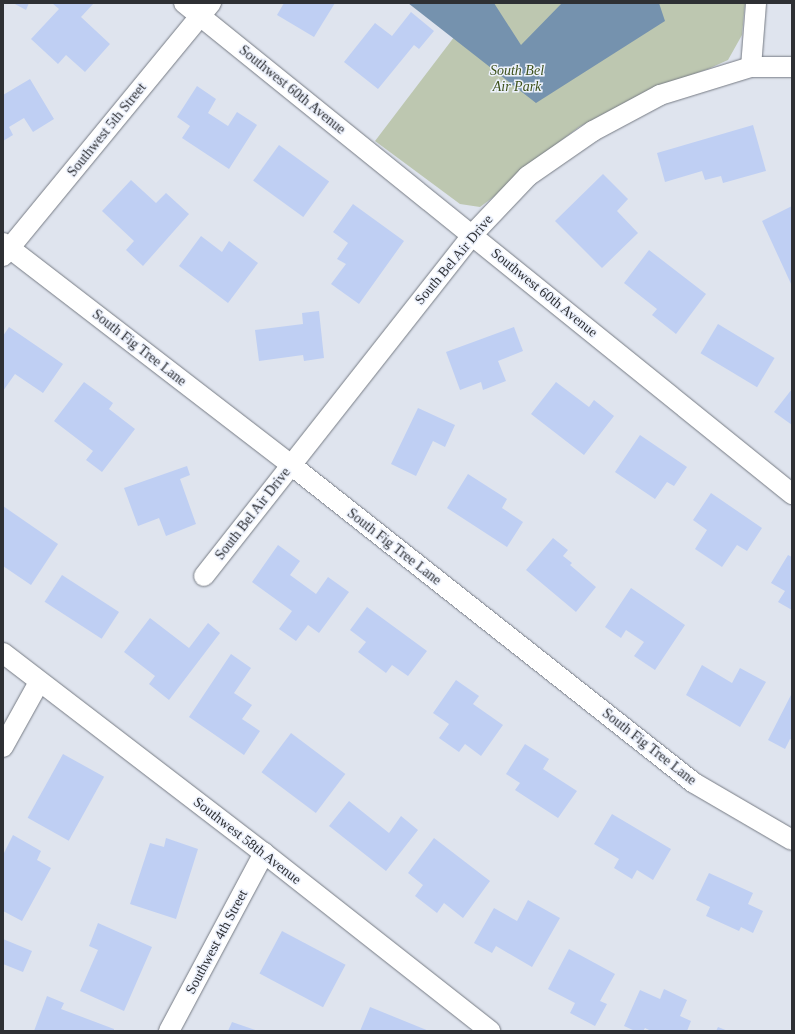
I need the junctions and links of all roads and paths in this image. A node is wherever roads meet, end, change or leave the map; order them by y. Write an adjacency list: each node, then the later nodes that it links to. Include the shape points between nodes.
1 (184, 3): 3 (street, Southwest 60th Avenue)
2 (756, 3): 4 (street)
3 (206, 9): 6 (street, Southwest 60th Avenue); 7 (street, Southwest 5th Street)
4 (751, 67): 5 (street, South Bel Air Drive); 6 (street, South Bel Air Drive, via 660,95 593,131 528,176)
5 (792, 67)
6 (472, 235): 8 (street, South Bel Air Drive); 9 (street, Southwest 60th Avenue)
7 (5, 249): 8 (street, South Fig Tree Lane)
8 (291, 466): 10 (street, South Bel Air Drive); 14 (street, South Fig Tree Lane, via 694,783)
9 (792, 494)
10 (204, 576)
11 (3, 653): 12 (street, Southwest 58th Avenue)
12 (39, 682): 13 (street); 15 (street, Southwest 58th Avenue)
13 (3, 746)
14 (792, 840)
15 (264, 853): 16 (street, Southwest 4th Street); 17 (street, Southwest 58th Avenue)
16 (169, 1031)
17 (490, 1031)

